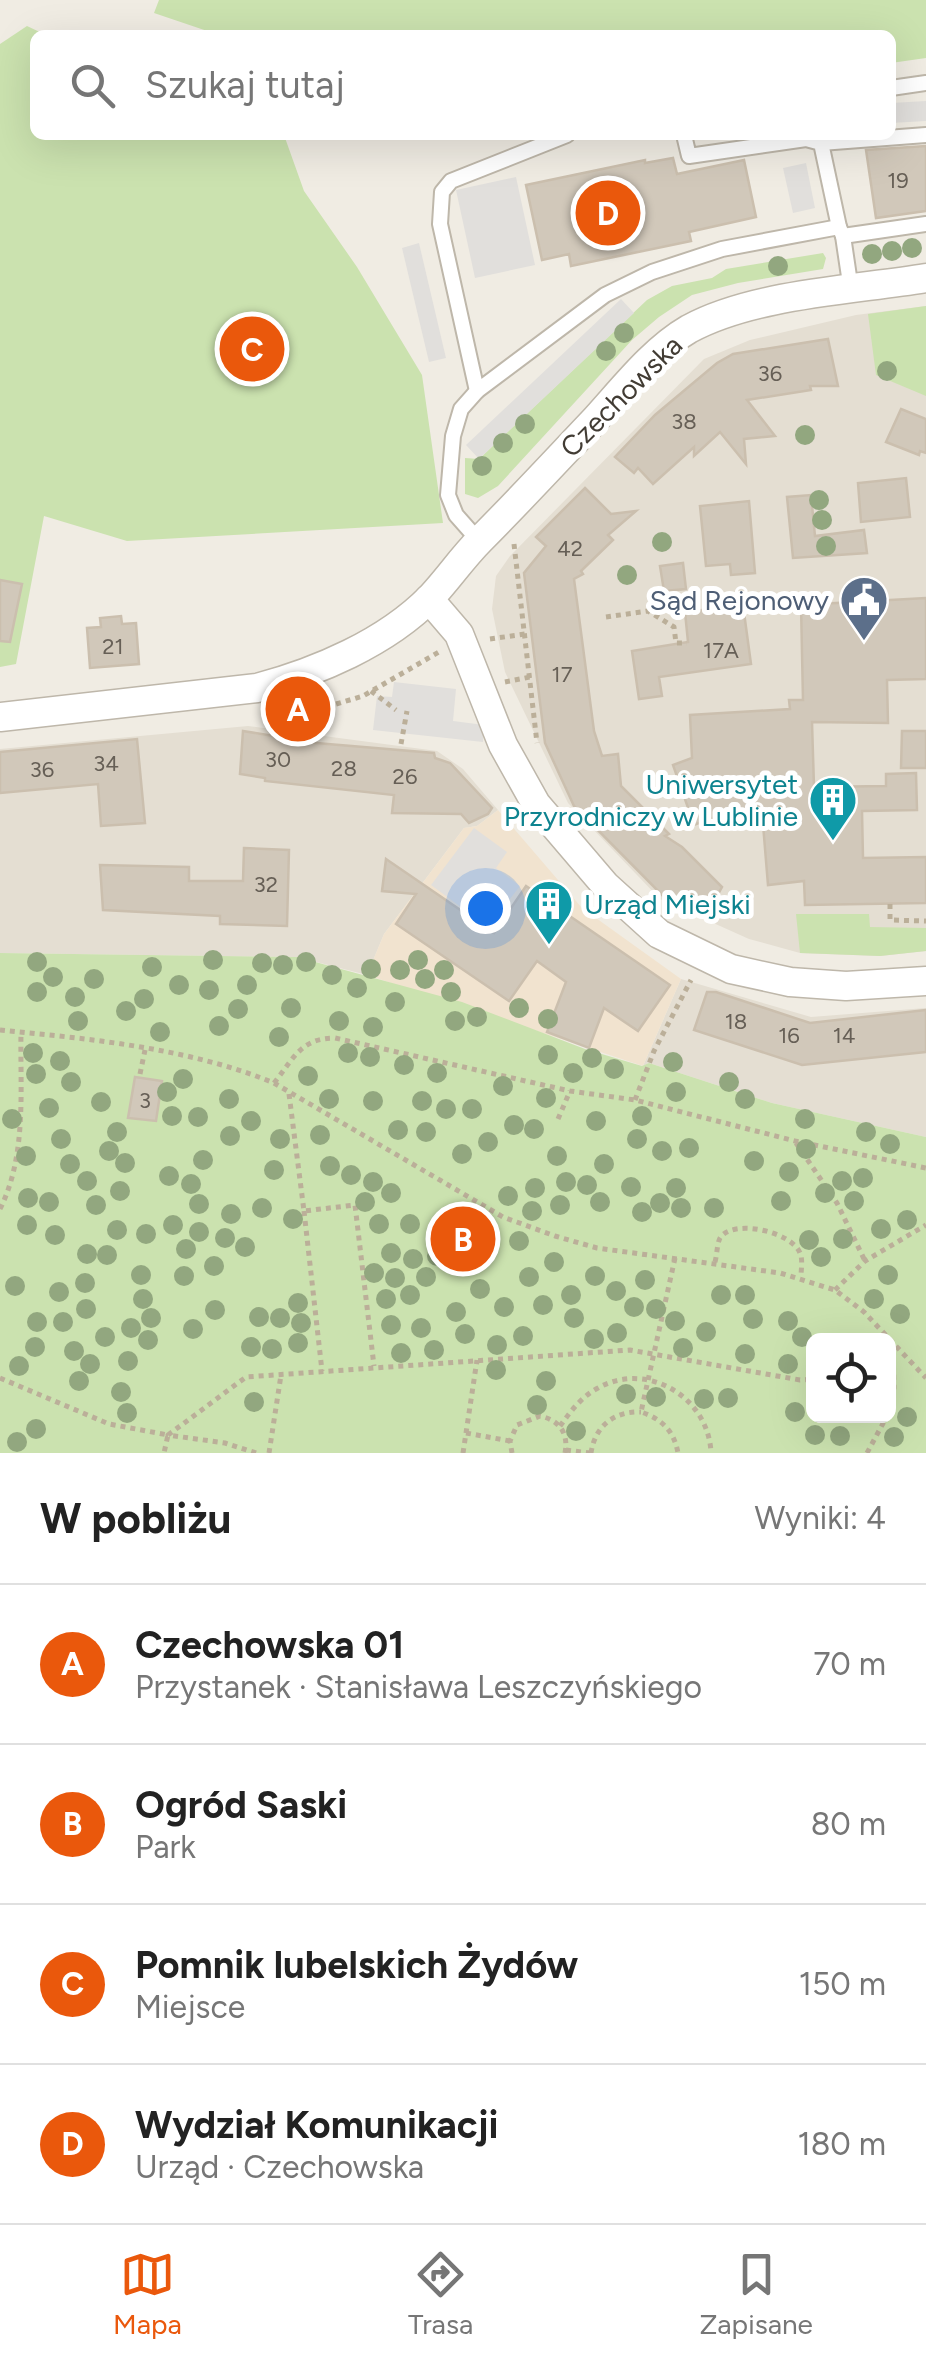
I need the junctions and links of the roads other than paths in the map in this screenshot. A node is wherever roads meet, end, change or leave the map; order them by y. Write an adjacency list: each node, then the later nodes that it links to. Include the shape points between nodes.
1 (926, 84): 2 (lane)
2 (896, 87)
3 (926, 135): 4 (lane)
4 (896, 137)
5 (555, 140): 15 (lane, via 451,182 442,192 440,224)
6 (685, 140): 7 (lane, via 689,156)
7 (799, 140)
8 (810, 140): 10 (lane)
9 (860, 140): 10 (lane)
10 (821, 143): 12 (lane)
11 (926, 224): 12 (lane)
12 (841, 232): 14 (lane); 15 (lane, via 722,249 652,272 605,294)
13 (926, 278): 14 (street, Czechowska)
14 (851, 290): 16 (street, Czechowska, via 738,309 686,331)
15 (477, 391): 16 (lane, via 461,410 453,436 448,495)
16 (479, 541): 17 (street, Czechowska)
17 (429, 599): 18 (street, Czechowska, via 363,645 269,684); 19 (street, via 458,634 503,745 536,804 586,866 659,934 731,969 790,982)
18 (0, 717)
19 (926, 981)

